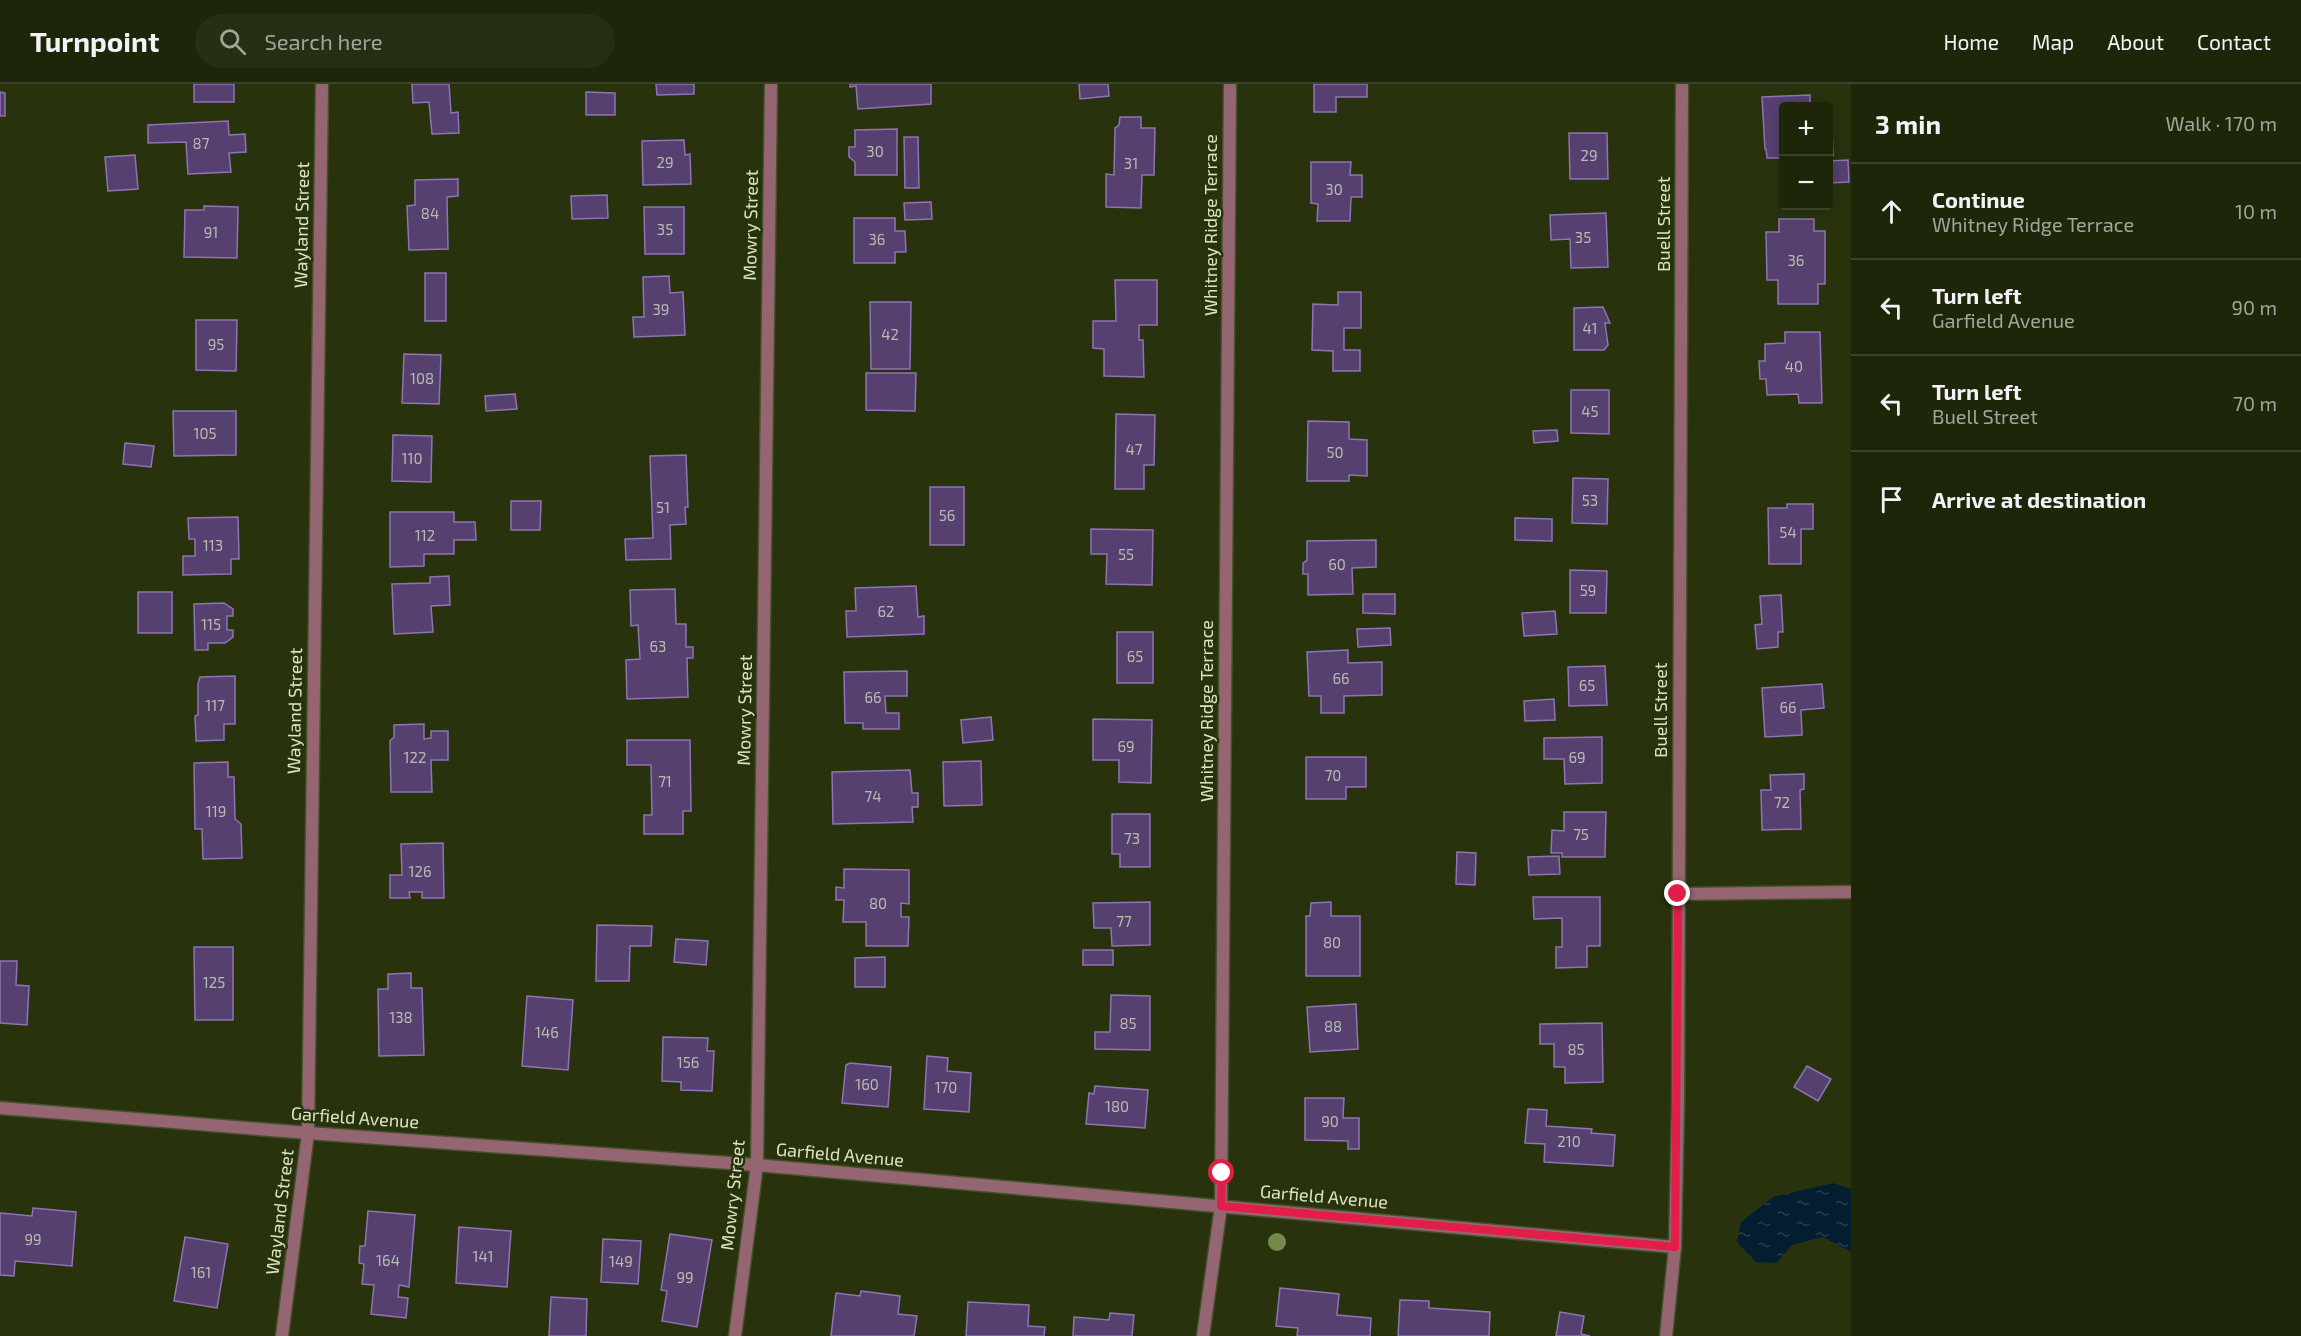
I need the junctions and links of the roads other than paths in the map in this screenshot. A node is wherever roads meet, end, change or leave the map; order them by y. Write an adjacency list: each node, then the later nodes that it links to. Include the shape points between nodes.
1 (322, 84): 8 (street, Wayland Street)
2 (771, 84): 9 (street, Mowry Street)
3 (1230, 84): 10 (street, Whitney Ridge Terrace)
4 (1682, 84): 6 (street, Buell Street)
5 (1851, 892): 6 (street)
6 (1678, 894): 11 (street, Buell Street)
7 (0, 1108): 8 (street, Garfield Avenue)
8 (308, 1133): 9 (street, Garfield Avenue); 12 (street, Wayland Street)
9 (757, 1165): 10 (street, Garfield Avenue); 13 (street, Mowry Street)
10 (1221, 1206): 11 (street, Garfield Avenue); 14 (street, Whitney Ridge Terrace)
11 (1675, 1247): 15 (street, Buell Street)
12 (282, 1336)
13 (735, 1336)
14 (1203, 1336)
15 (1666, 1336)

